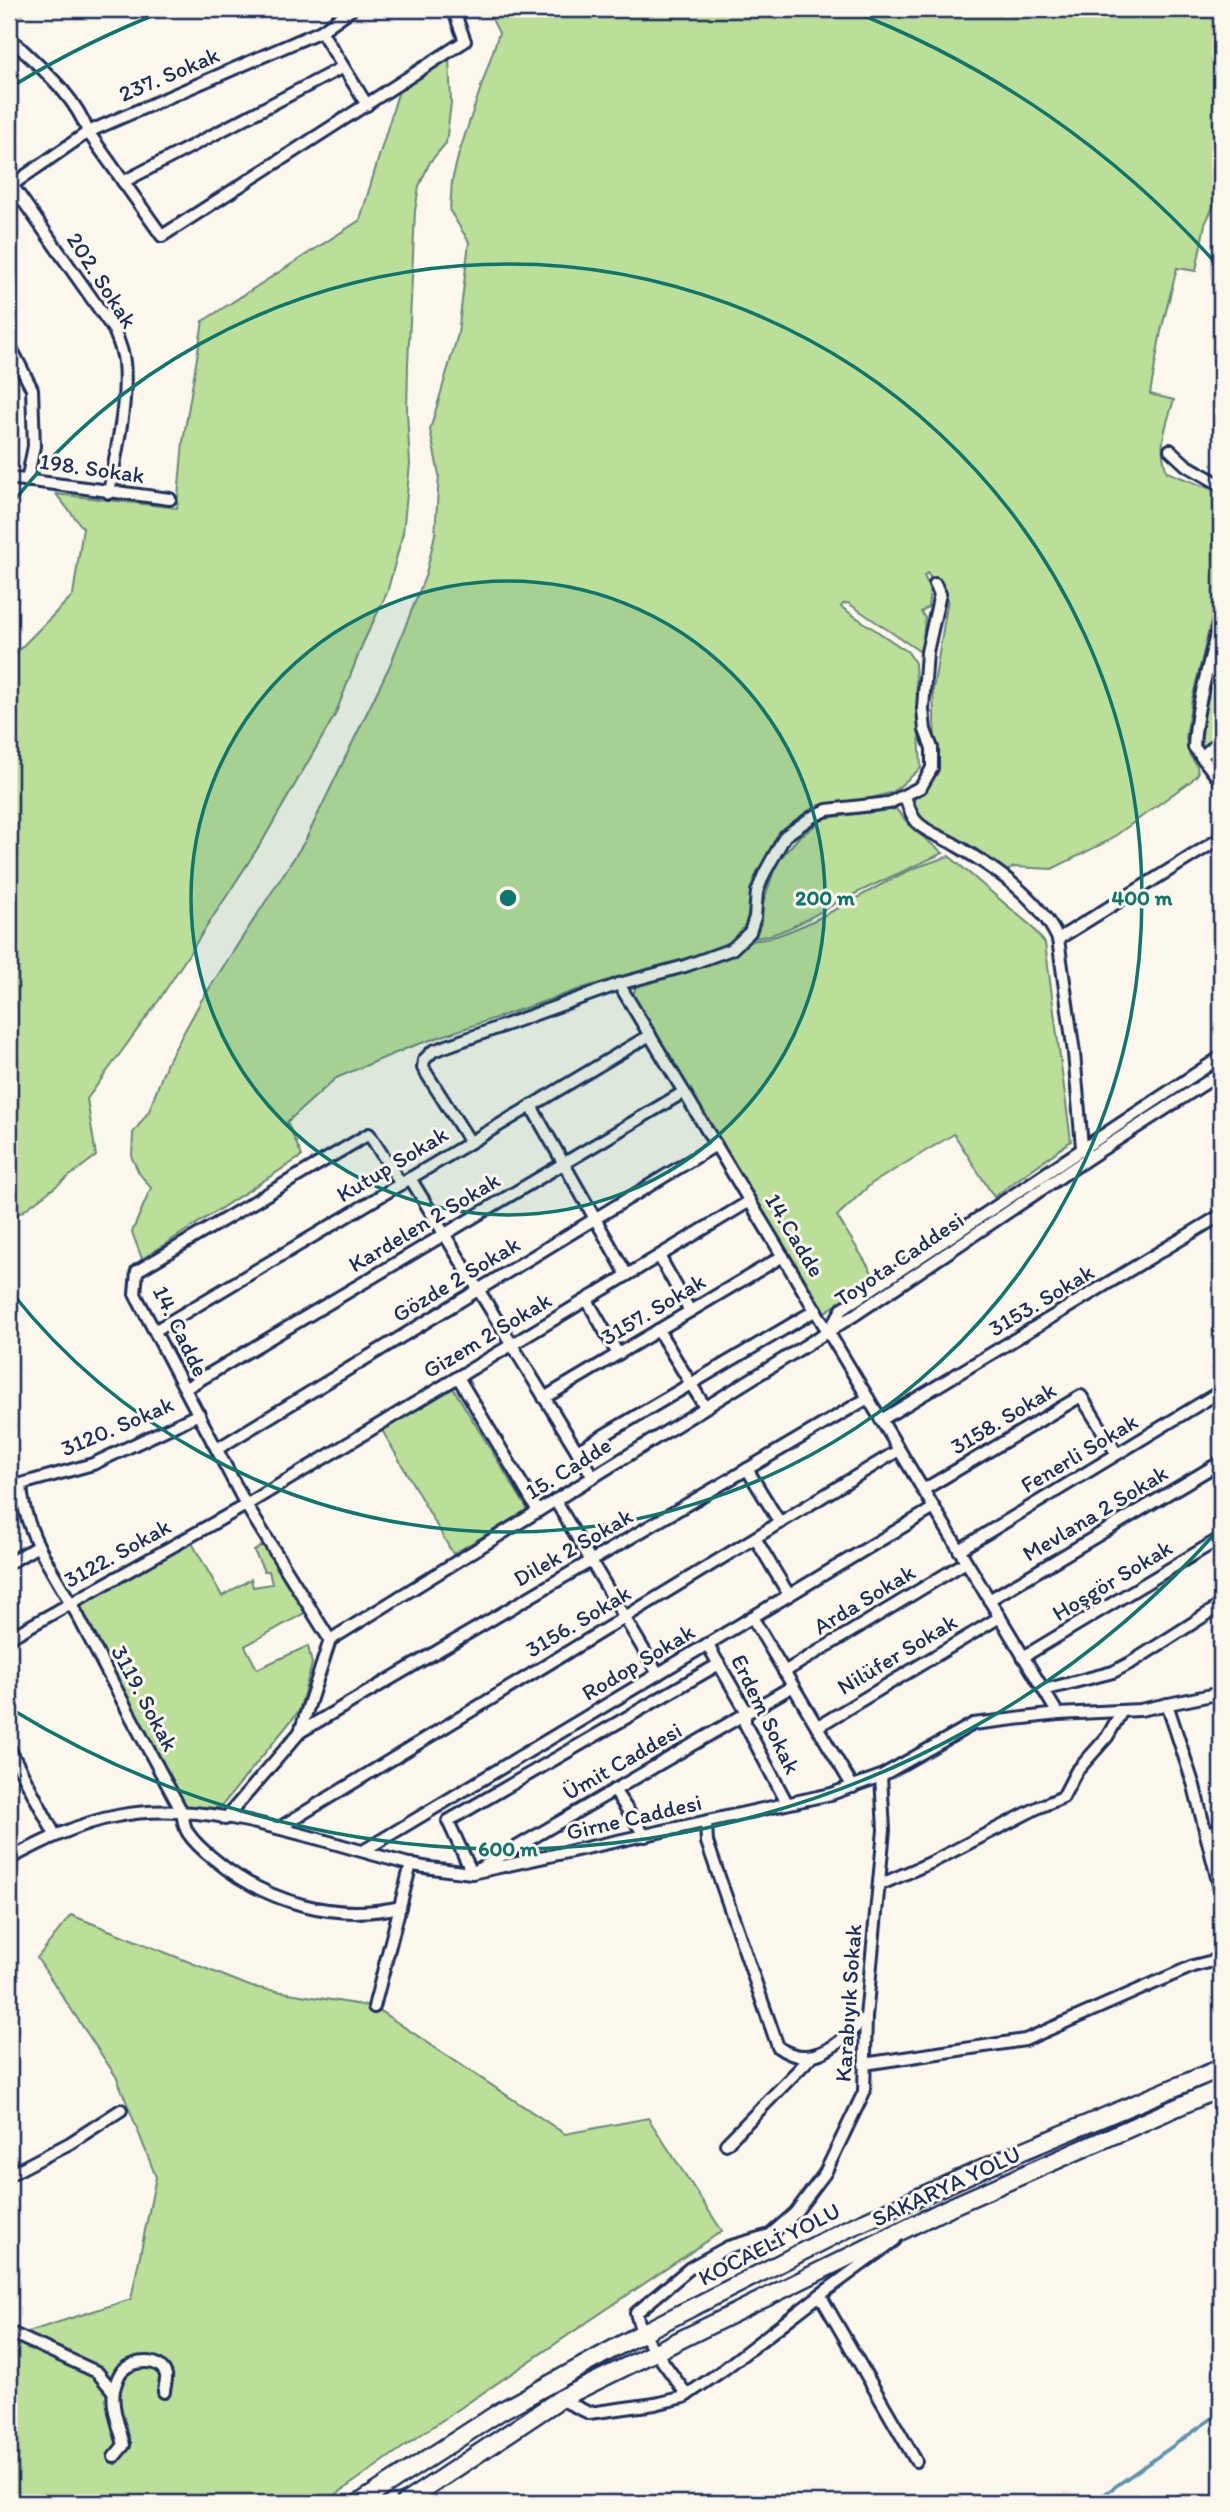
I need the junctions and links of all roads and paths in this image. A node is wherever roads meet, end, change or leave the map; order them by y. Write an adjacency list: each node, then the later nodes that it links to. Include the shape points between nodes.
1 (352, 9): 3 (street, 237. Sokak)
2 (453, 9): 6 (street, via 465,41)
3 (321, 31): 5 (street); 7 (street, 237. Sokak)
4 (9, 37): 7 (street, via 65,93 81,113)
5 (344, 67): 6 (street); 8 (street)
6 (367, 105): 8 (street, via 162,236)
7 (88, 132): 8 (street); 9 (street, 237. Sokak)
8 (123, 182)
9 (10, 186): 15 (street, 202. Sokak, via 114,330 121,348 124,392)
10 (9, 344): 13 (street, via 32,389 34,446)
11 (1170, 450): 14 (street)
12 (9, 478): 13 (street, 198. Sokak)
13 (27, 481): 15 (street, 198. Sokak)
14 (1221, 485)
15 (109, 493): 16 (street, 198. Sokak)
16 (170, 499)
17 (935, 584): 23 (street, via 940,594 926,664 923,709 932,768 922,787)
18 (1221, 610): 19 (street)
19 (1219, 634): 21 (street, via 1195,717 1194,747)
20 (1221, 740): 21 (street)
21 (1201, 757): 22 (street)
22 (1221, 782)
23 (905, 796): 25 (street, via 917,822 1015,886 1037,906); 26 (street, via 889,803 839,807 812,817 785,836 757,892 750,932 732,949)
24 (1221, 838): 25 (street)
25 (1058, 939): 34 (street)
26 (619, 984): 27 (street, 14.Cadde); 32 (street, via 433,1051 424,1060 423,1068)
27 (650, 1035): 30 (street, 14.Cadde); 31 (street, Kutup Sokak)
28 (1221, 1057): 34 (street, Toyota Caddesi)
29 (1221, 1073): 34 (street, Toyota Caddesi)
30 (684, 1092): 33 (street, 14.Cadde); 35 (street, Kardelen 2 Sokak)
31 (531, 1106): 32 (street, Kutup Sokak); 35 (street)
32 (470, 1142): 36 (street, Kutup Sokak)
33 (716, 1145): 37 (street, 14.Cadde); 39 (street, Gözde 2 Sokak)
34 (1086, 1152): 50 (street, Toyota Caddesi)
35 (563, 1164): 39 (street); 40 (street, Kardelen 2 Sokak)
36 (405, 1181): 40 (street); 48 (street, Kutup Sokak); 48 (street, 14. Cadde, via 369,1134 137,1271 135,1294)
37 (750, 1201): 41 (street, Gizem 2 Sokak); 42 (street, 14.Cadde)
38 (1221, 1215): 61 (street, 3153. Sokak)
39 (595, 1219): 43 (street); 44 (street, Gözde 2 Sokak)
40 (445, 1234): 44 (street); 55 (street, Kardelen 2 Sokak)
41 (659, 1256): 43 (street, Gizem 2 Sokak); 47 (street)
42 (783, 1256): 46 (street, 14.Cadde); 47 (street, 3157. Sokak)
43 (626, 1276): 45 (street, Gizem 2 Sokak)
44 (479, 1290): 51 (street); 62 (street, Gözde 2 Sokak)
45 (587, 1300): 51 (street, Gizem 2 Sokak); 52 (street)
46 (816, 1310): 50 (street, 14.Cadde); 54 (street)
47 (690, 1311): 49 (street, 3157. Sokak)
48 (156, 1330): 55 (street, 14. Cadde)
49 (658, 1330): 52 (street, 3157. Sokak); 54 (street)
50 (828, 1331): 58 (street, 14.Cadde); 59 (street, 15. Cadde)
51 (512, 1345): 53 (street, Gizem 2 Sokak); 57 (street)
52 (618, 1354): 57 (street, 3157. Sokak)
53 (458, 1377): 72 (street, Gizem 2 Sokak); 74 (street)
54 (691, 1383): 59 (street); 64 (street)
55 (186, 1388): 60 (street, 14. Cadde)
56 (1221, 1392): 65 (street, Fenerli Sokak)
57 (544, 1398): 64 (street)
58 (868, 1398): 61 (street, 14.Cadde); 67 (street, Dilek 2 Sokak)
59 (705, 1407): 68 (street, 15. Cadde)
60 (199, 1414): 62 (street, 14. Cadde); 69 (street, 3120. Sokak, via 93,1464)
61 (881, 1420): 63 (street, 14.Cadde)
62 (218, 1449): 72 (street, 14. Cadde)
63 (900, 1450): 70 (street, 14.Cadde); 75 (street, 3156. Sokak)
64 (577, 1451): 68 (street)
65 (1117, 1454): 70 (street, 3158. Sokak, via 1081,1396); 79 (street, Fenerli Sokak)
66 (1221, 1462): 84 (street, Mevlana 2 Sokak)
67 (747, 1469): 75 (street); 80 (street, Dilek 2 Sokak)
68 (593, 1477): 71 (street, 15. Cadde)
69 (15, 1484): 78 (street, 3119. Sokak)
70 (923, 1490): 73 (street, 14.Cadde)
71 (555, 1500): 74 (street, 15. Cadde); 80 (street)
72 (246, 1505): 85 (street, 3122. Sokak); 91 (street, 14. Cadde)
73 (934, 1508): 79 (street, 14.Cadde); 83 (street, Rodop Sokak)
74 (538, 1511): 91 (street, 15. Cadde)
75 (780, 1523): 76 (street, 3156. Sokak)
76 (755, 1538): 83 (street); 88 (street, 3156. Sokak)
77 (1221, 1538): 93 (street, Hoşgör Sokak)
78 (38, 1546): 82 (street); 85 (street, 3119. Sokak)
79 (959, 1550): 81 (street, 14.Cadde)
80 (591, 1560): 88 (street); 105 (street, Dilek 2 Sokak)
81 (966, 1562): 84 (street, 14.Cadde); 95 (street, Arda Sokak)
82 (9, 1563)
83 (789, 1595): 89 (street, Rodop Sokak)
84 (989, 1600): 87 (street, 14.Cadde)
85 (71, 1603): 90 (street, 3122. Sokak); 111 (street, 3119. Sokak)
86 (1221, 1605): 98 (street, via 1113,1672)
87 (1000, 1617): 93 (street, 14.Cadde); 104 (street, Nilüfer Sokak)
88 (624, 1618): 96 (street); 114 (street, 3156. Sokak)
89 (752, 1618): 92 (street, Rodop Sokak); 95 (street)
90 (9, 1638)
91 (330, 1640): 105 (street)
92 (707, 1644): 94 (street, Erdem Sokak); 96 (street, Rodop Sokak)
93 (1023, 1657): 98 (street, 14.Cadde)
94 (719, 1664): 103 (street, Erdem Sokak, via 745,1709); 122 (street, via 449,1821)
95 (784, 1672): 97 (street)
96 (658, 1674): 119 (street, Rodop Sokak)
97 (793, 1686): 103 (street, Ümit Caddesi); 104 (street)
98 (1044, 1690): 102 (street, 14.Cadde)
99 (1221, 1693): 100 (street, Girne Caddesi)
100 (1167, 1704): 101 (street, Girne Caddesi); 116 (street)
101 (1122, 1711): 102 (street, Girne Caddesi); 123 (street, via 1063,1797)
102 (1058, 1714): 107 (street, Girne Caddesi, via 972,1724)
103 (743, 1715): 109 (street, Ümit Caddesi); 110 (street, Erdem Sokak)
104 (817, 1727): 108 (street)
105 (300, 1731): 112 (street)
106 (9, 1748): 117 (street)
107 (881, 1776): 108 (street, Girne Caddesi); 123 (street, Karabıyık Sokak, via 884,1830)
108 (853, 1787): 110 (street, Girne Caddesi)
109 (614, 1790): 118 (street); 122 (street, Ümit Caddesi)
110 (787, 1803): 113 (street, Girne Caddesi)
111 (182, 1812): 112 (street, Girne Caddesi); 117 (street, Girne Caddesi, via 117,1815); 125 (street, 3119. Sokak, via 187,1832 255,1889 340,1912)
112 (225, 1819): 114 (street, Girne Caddesi)
113 (706, 1823): 118 (street, Girne Caddesi); 129 (street, via 707,1842 778,2047 789,2054)
114 (279, 1828): 119 (street, Girne Caddesi)
115 (1221, 1828): 116 (street)
116 (1206, 1834): 124 (street)
117 (55, 1835): 120 (street, Girne Caddesi)
118 (645, 1836): 122 (street, Girne Caddesi)
119 (363, 1851): 121 (street, Girne Caddesi)
120 (9, 1859)
121 (411, 1864): 122 (street, Girne Caddesi); 125 (street)
122 (472, 1873)
123 (879, 1885): 128 (street, Karabıyık Sokak)
124 (1221, 1893)
125 (400, 1907): 127 (street)
126 (1221, 1959): 130 (street, via 1193,1966 1025,2040)
127 (374, 2007)
128 (866, 2017): 129 (street, via 839,2043); 130 (street, Karabıyık Sokak)
129 (812, 2056): 134 (street)
130 (864, 2064): 139 (street, Karabıyık Sokak, via 864,2092 825,2173 795,2213 770,2235 728,2247 690,2267 636,2313)
131 (1221, 2068): 139 (highway, KOCAELİ YOLU, via 848,2229)
132 (1221, 2088): 136 (highway, SAKARYA YOLU)
133 (121, 2110): 135 (street)
134 (726, 2144)
135 (9, 2175)
136 (916, 2224): 137 (street); 140 (highway, SAKARYA YOLU)
137 (820, 2295): 143 (street); 146 (street)
138 (9, 2332): 141 (street, via 97,2371)
139 (642, 2333): 140 (street); 147 (highway, KOCAELİ YOLU, via 501,2411)
140 (654, 2351): 143 (street); 144 (highway, SAKARYA YOLU)
141 (113, 2391): 142 (street, via 121,2371 150,2362 161,2366 166,2376); 145 (street, via 124,2445)
142 (164, 2392)
143 (687, 2396): 144 (street, via 589,2413)
144 (560, 2399): 148 (highway, SAKARYA YOLU)
145 (114, 2457)
146 (916, 2461)
147 (359, 2503)
148 (404, 2503)

